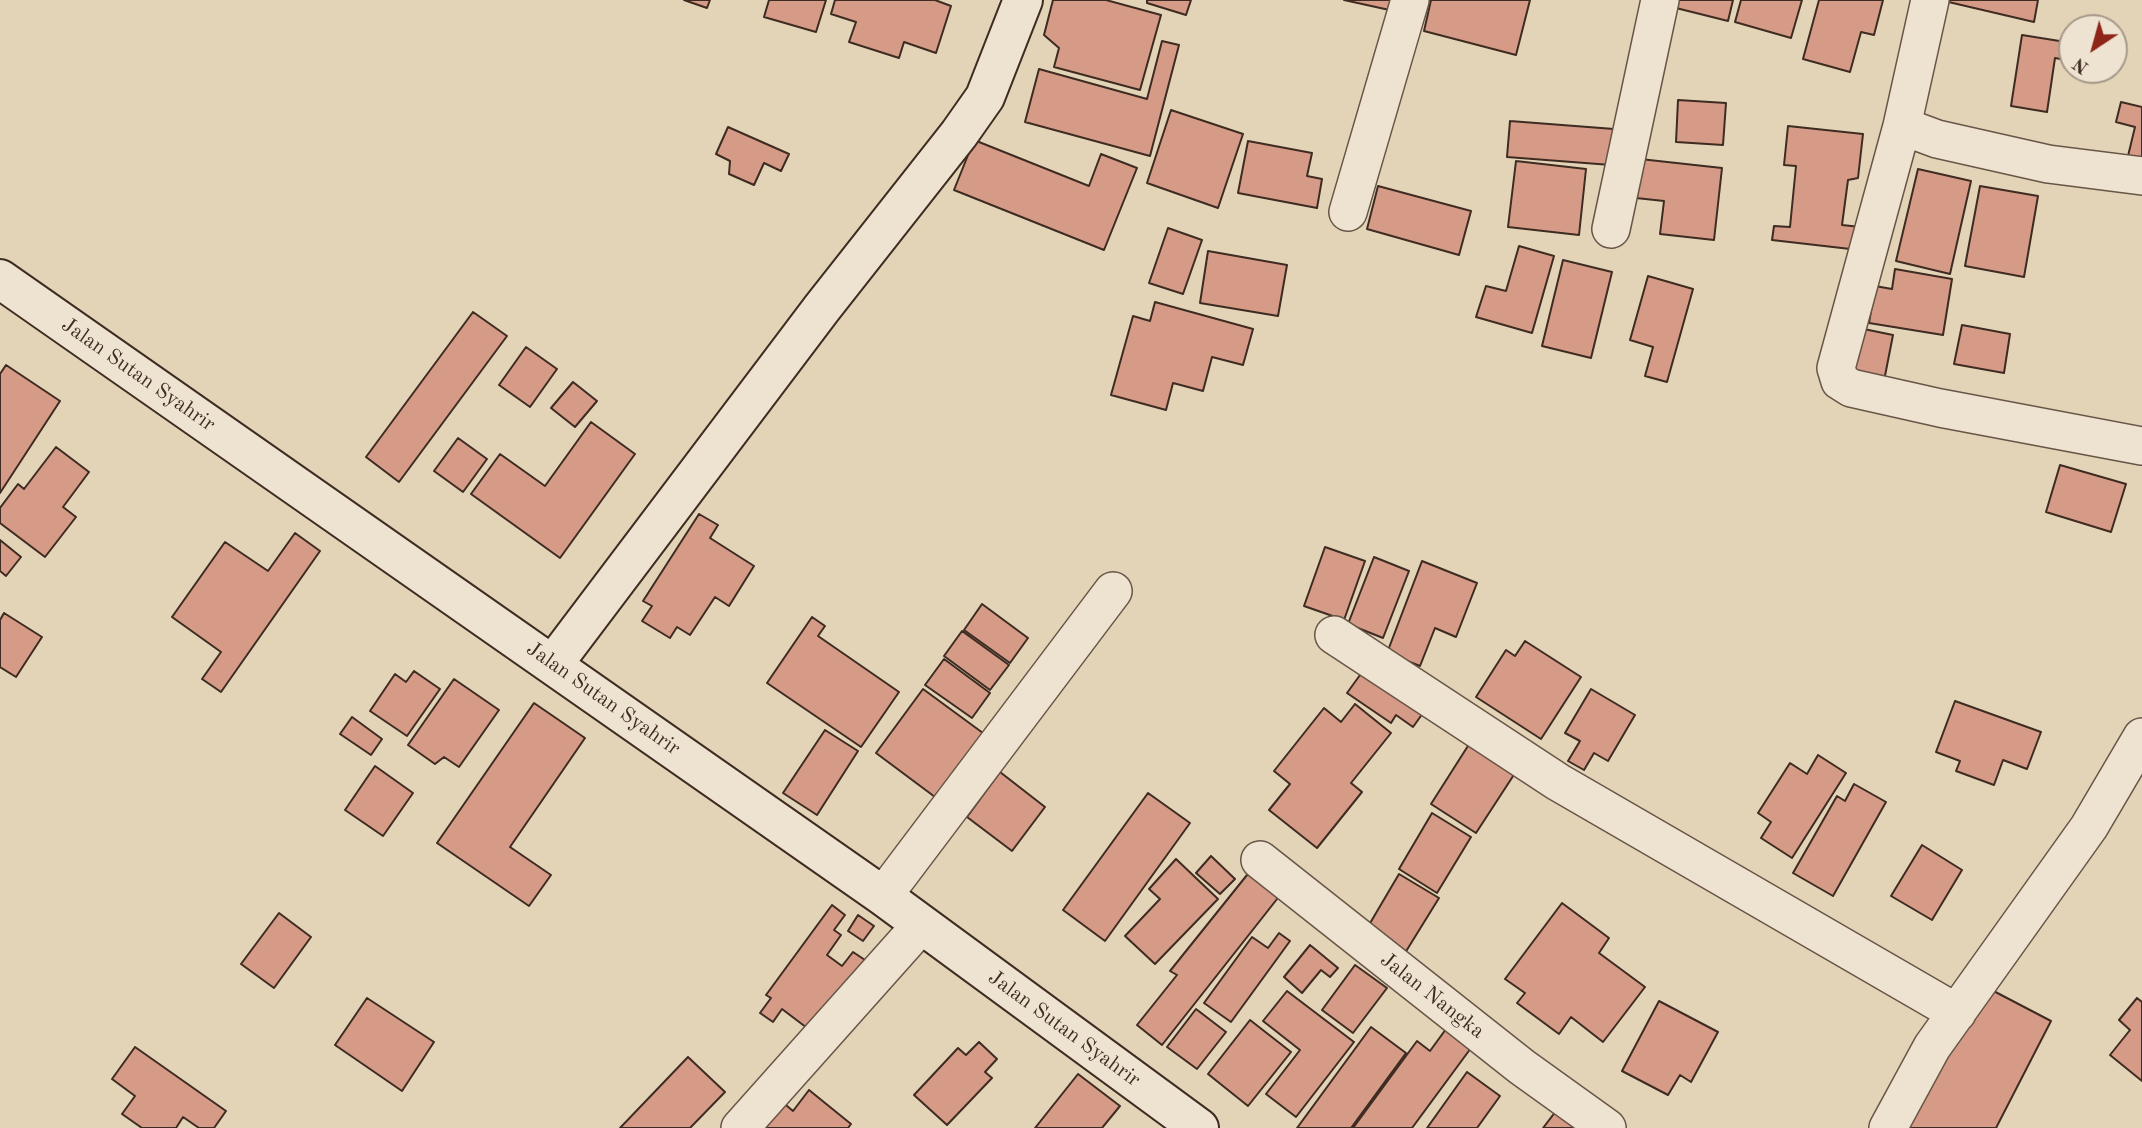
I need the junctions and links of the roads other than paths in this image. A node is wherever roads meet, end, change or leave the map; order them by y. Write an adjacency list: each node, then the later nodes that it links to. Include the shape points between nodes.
1 (1023, 0): 13 (street, via 985,97)
2 (1410, 0): 7 (street)
3 (1660, 0): 8 (street)
4 (1930, 0): 5 (street)
5 (1902, 126): 6 (street, via 1937,139 2048,164); 10 (street, via 1836,368 1840,381 1851,388 1940,408)
6 (2142, 176)
7 (1348, 212)
8 (1611, 229)
9 (0, 279): 13 (street, Jalan Sutan Syahrir)
10 (2142, 446)
11 (1113, 591): 16 (street)
12 (1334, 635): 18 (street, via 1558,782)
13 (554, 663): 16 (street, Jalan Sutan Syahrir)
14 (2142, 737): 18 (street, via 2089,827)
15 (1260, 860): 21 (street, Jalan Nangka, via 1522,1067)
16 (883, 896): 17 (street, Jalan Sutan Syahrir)
17 (921, 925): 19 (street); 20 (street, Jalan Sutan Syahrir)
18 (1957, 1013): 22 (street, via 1932,1047)
19 (740, 1128)
20 (1199, 1128)
21 (1607, 1128)
22 (1888, 1128)

